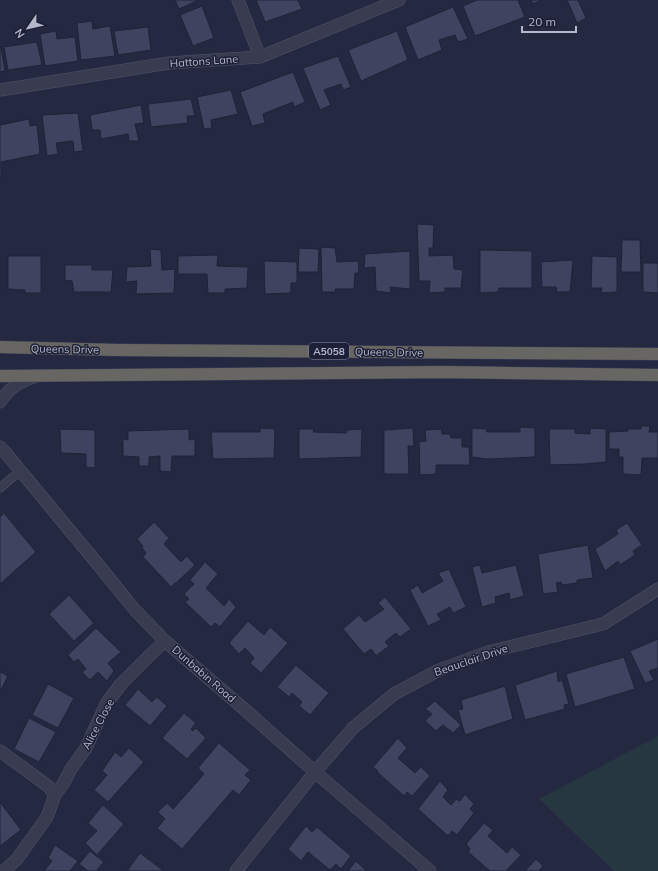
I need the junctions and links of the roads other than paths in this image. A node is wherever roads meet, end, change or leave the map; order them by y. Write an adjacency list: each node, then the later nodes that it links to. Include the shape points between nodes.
1 (238, 0): 3 (street)
2 (399, 0): 3 (street, Hattons Lane)
3 (260, 57): 4 (street, Hattons Lane, via 169,62)
4 (0, 90)
5 (0, 347): 6 (highway, Queens Drive / A5058)
6 (658, 354)
7 (658, 375): 9 (highway, Queens Drive / A5058, via 435,372)
8 (0, 376): 9 (highway, Queens Drive / A5058)
9 (39, 376): 10 (street, via 16,384)
10 (0, 402)
11 (0, 440): 12 (street, Dunbabin Road)
12 (2, 450): 13 (street, Dunbabin Road)
13 (20, 471): 14 (lane); 16 (street, Dunbabin Road, via 135,610)
14 (0, 488)
15 (658, 589): 18 (street, Beauclair Drive, via 603,624 488,652 439,670 394,694 353,728)
16 (165, 641): 18 (street, Dunbabin Road); 19 (street, Alice Close, via 121,684 106,704 86,748)
17 (0, 751): 19 (street, via 48,786)
18 (315, 772): 21 (street, Beauclair Drive); 22 (street, Dunbabin Road)
19 (54, 795): 20 (street, Alice Close, via 47,818 17,859)
20 (4, 871)
21 (236, 871)
22 (430, 871)

